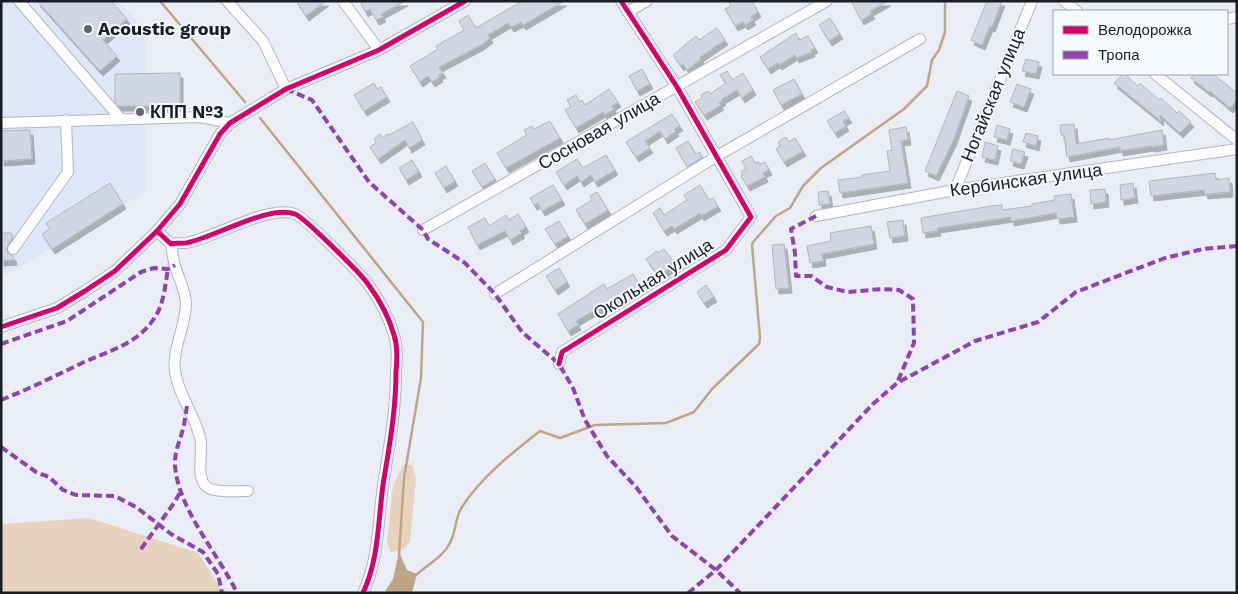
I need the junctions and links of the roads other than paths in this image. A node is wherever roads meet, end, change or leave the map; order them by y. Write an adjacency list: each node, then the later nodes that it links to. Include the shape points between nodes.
1 (19, 1): 17 (street)
2 (227, 1): 16 (street, via 263,41)
3 (343, 1): 13 (street)
4 (621, 1): 11 (street)
5 (647, 1): 11 (street)
6 (827, 1): 15 (street, Сосновая улица)
7 (1032, 1): 24 (street, Ногайская улица)
8 (1064, 1): 10 (street)
9 (460, 3): 13 (street)
10 (1076, 10)
11 (628, 12): 15 (street)
12 (920, 40): 23 (street)
13 (379, 50): 16 (street)
14 (1156, 75): 21 (street)
15 (677, 88): 23 (street); 26 (street, Сосновая улица)
16 (286, 90): 20 (street)
17 (120, 118): 18 (street); 20 (street, via 201,117)
18 (66, 120): 19 (street); 29 (street, via 68,172)
19 (1, 123)
20 (230, 123): 27 (street, via 220,134 180,204)
21 (1237, 140)
22 (1237, 149): 24 (street, Кербинская улица)
23 (717, 156): 30 (street); 32 (street, Окольная улица, via 751,217 726,250 562,352)
24 (954, 190): 25 (street, Кербинская улица)
25 (816, 216)
26 (423, 230)
27 (157, 231): 28 (street); 31 (street, via 115,271 86,292 57,308)
28 (171, 244): 33 (street, via 186,302 174,370 201,444 202,480 214,490); 34 (street, via 187,243 260,216 283,212 295,214 367,282 385,312 397,350 396,384 373,567)
29 (13, 249)
30 (494, 294)
31 (1, 327)
32 (559, 364)
33 (248, 491)
34 (363, 593)

